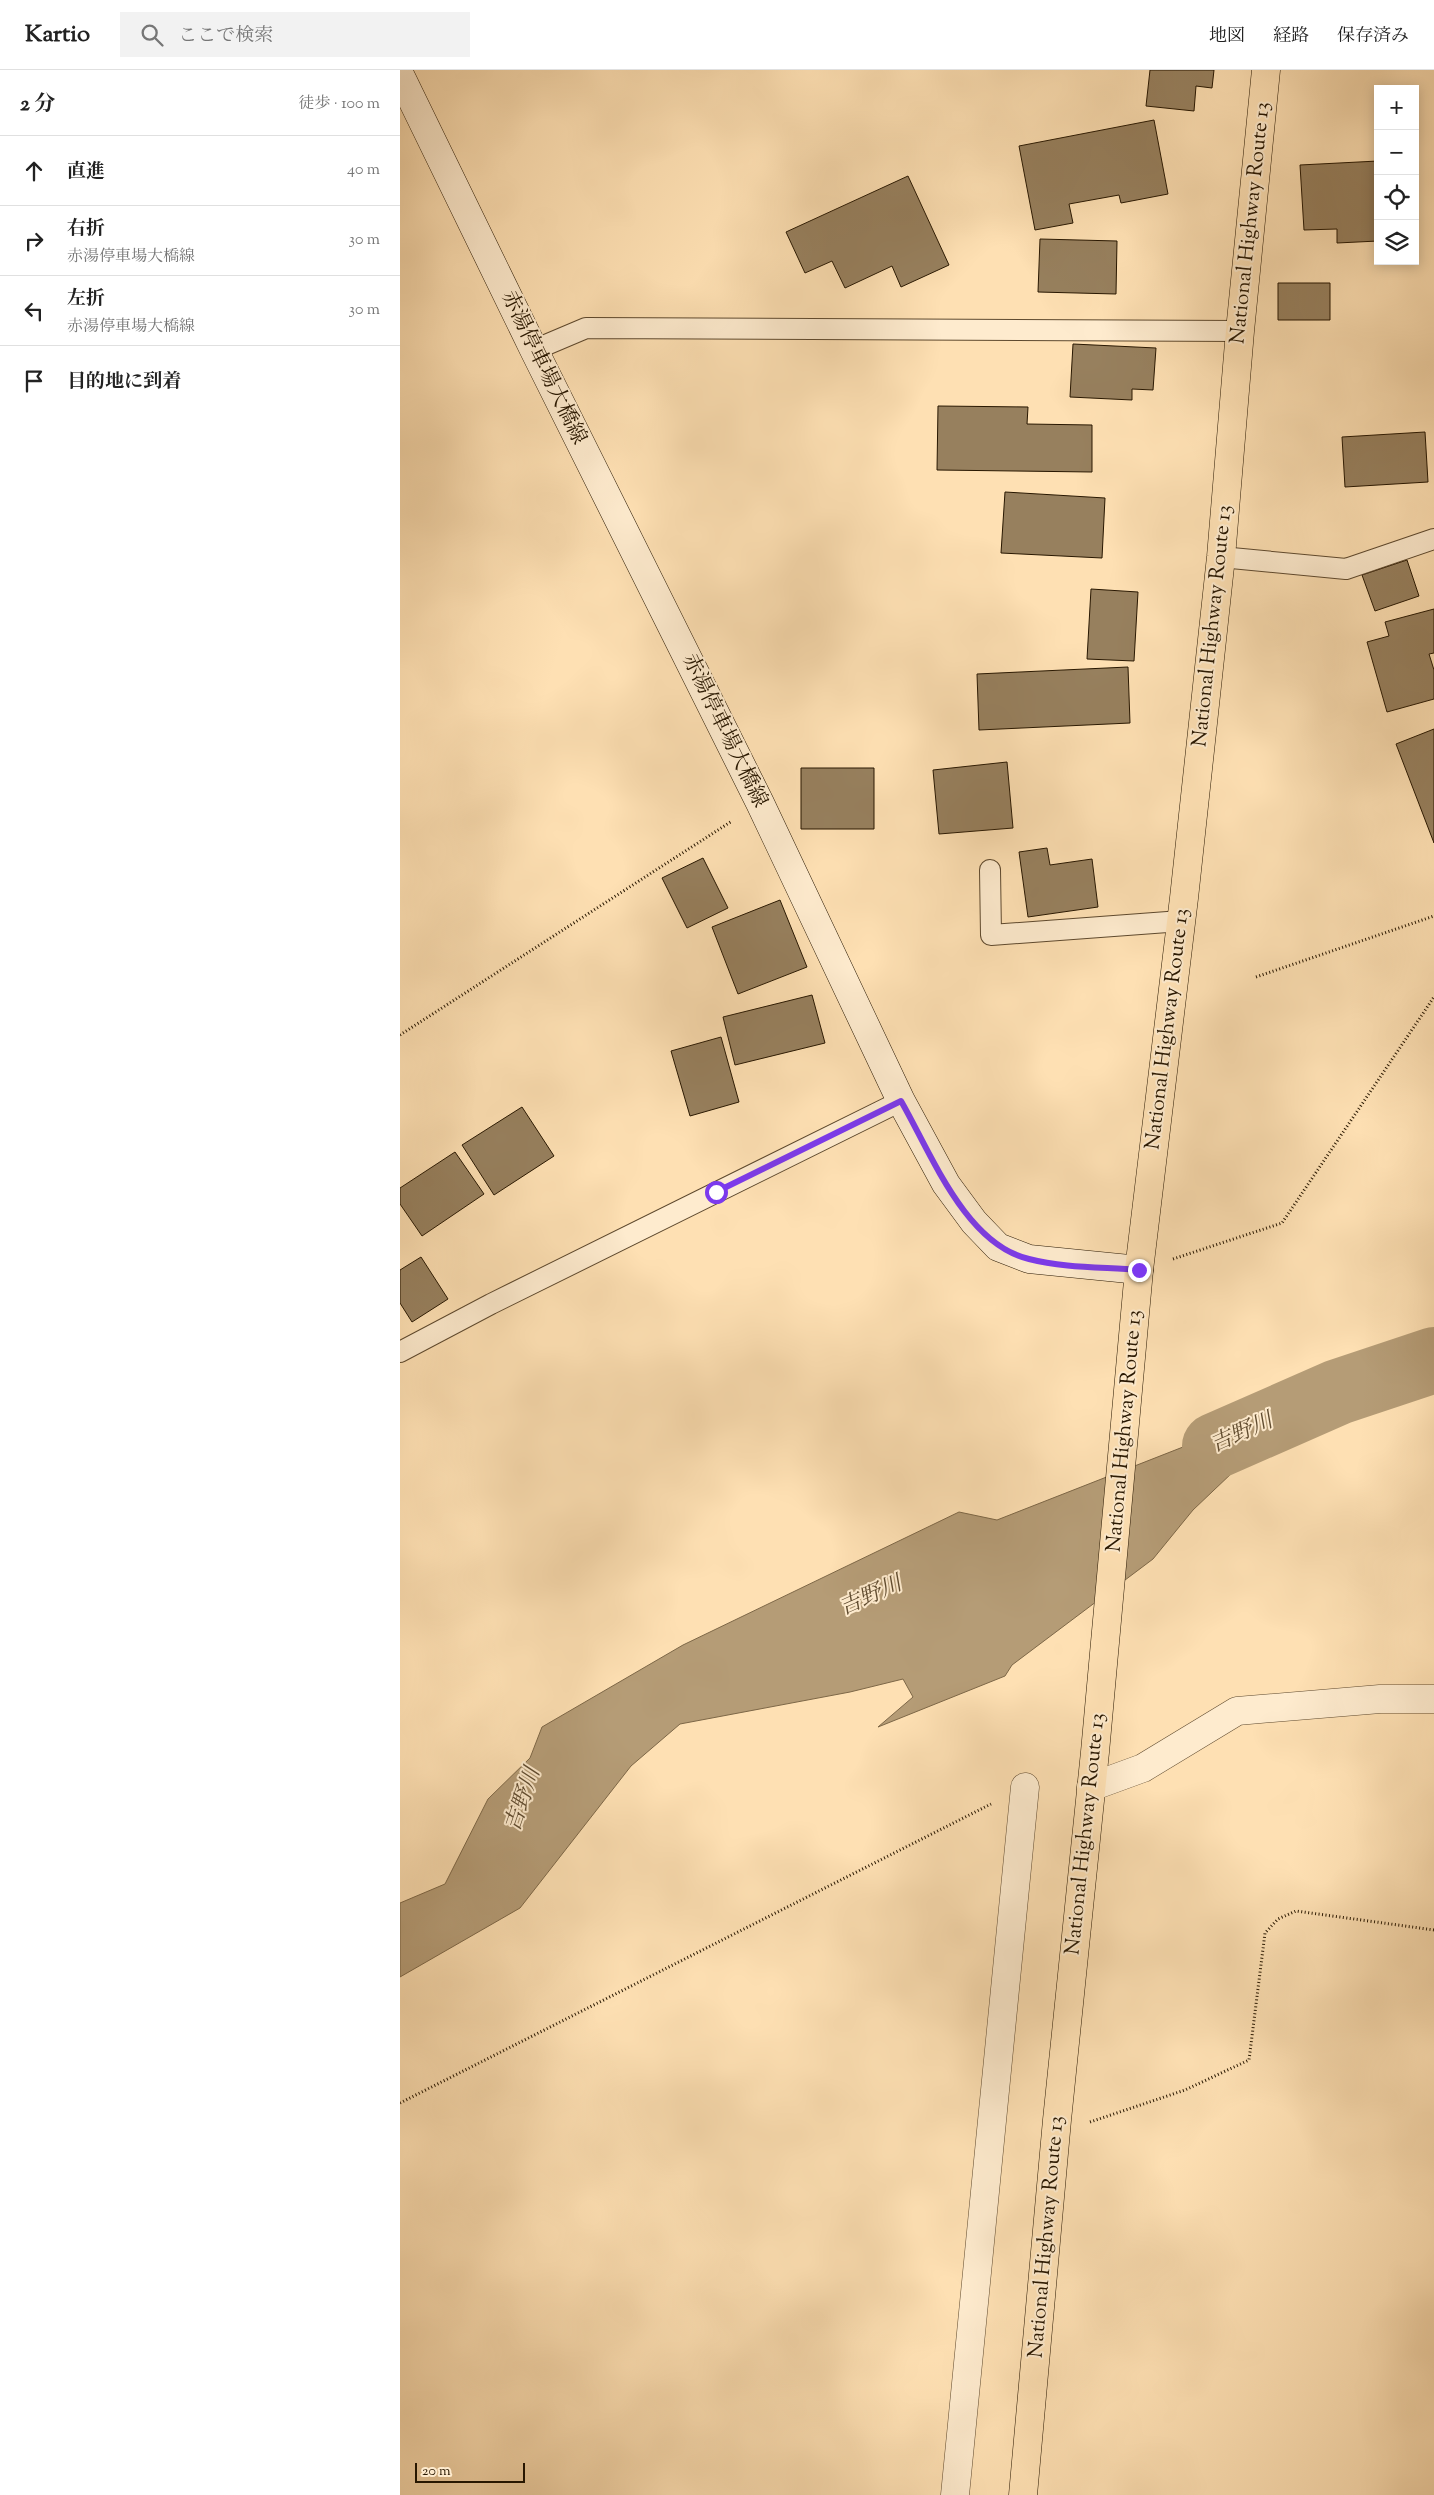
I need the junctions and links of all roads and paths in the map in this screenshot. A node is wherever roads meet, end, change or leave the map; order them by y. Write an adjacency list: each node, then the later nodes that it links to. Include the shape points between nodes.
1 (1266, 70): 3 (highway, National Highway Route 13)
2 (400, 75): 4 (main road, 赤湯停車場大橋線)
3 (1240, 331): 4 (lane, via 586,328); 6 (highway, National Highway Route 13)
4 (534, 350): 7 (main road, 赤湯停車場大橋線)
5 (1434, 539): 6 (lane, via 1346,568)
6 (1221, 557): 10 (highway, National Highway Route 13)
7 (760, 803): 13 (path); 14 (main road, 赤湯停車場大橋線)
8 (990, 870): 10 (lane, via 991,935)
9 (1434, 916): 11 (path)
10 (1182, 921): 15 (highway, National Highway Route 13)
11 (1256, 978)
12 (1434, 997): 15 (path, via 1282,1224)
13 (400, 1035)
14 (901, 1101): 15 (main road, 赤湯停車場大橋線, via 946,1184 974,1222 998,1247 1029,1259); 16 (lane)
15 (1139, 1270): 19 (highway, National Highway Route 13)
16 (400, 1352)
17 (1434, 1699): 19 (main road, via 1380,1699 1237,1710 1143,1768)
18 (1025, 1787): 21 (path); 23 (main road)
19 (1091, 1787): 22 (highway, National Highway Route 13)
20 (1434, 1930): 22 (path, via 1296,1911 1278,1918 1264,1933 1249,2060 1185,2090 1095,2122)
21 (400, 2103)
22 (1057, 2120): 24 (highway, National Highway Route 13)
23 (955, 2493)
24 (1023, 2495)

